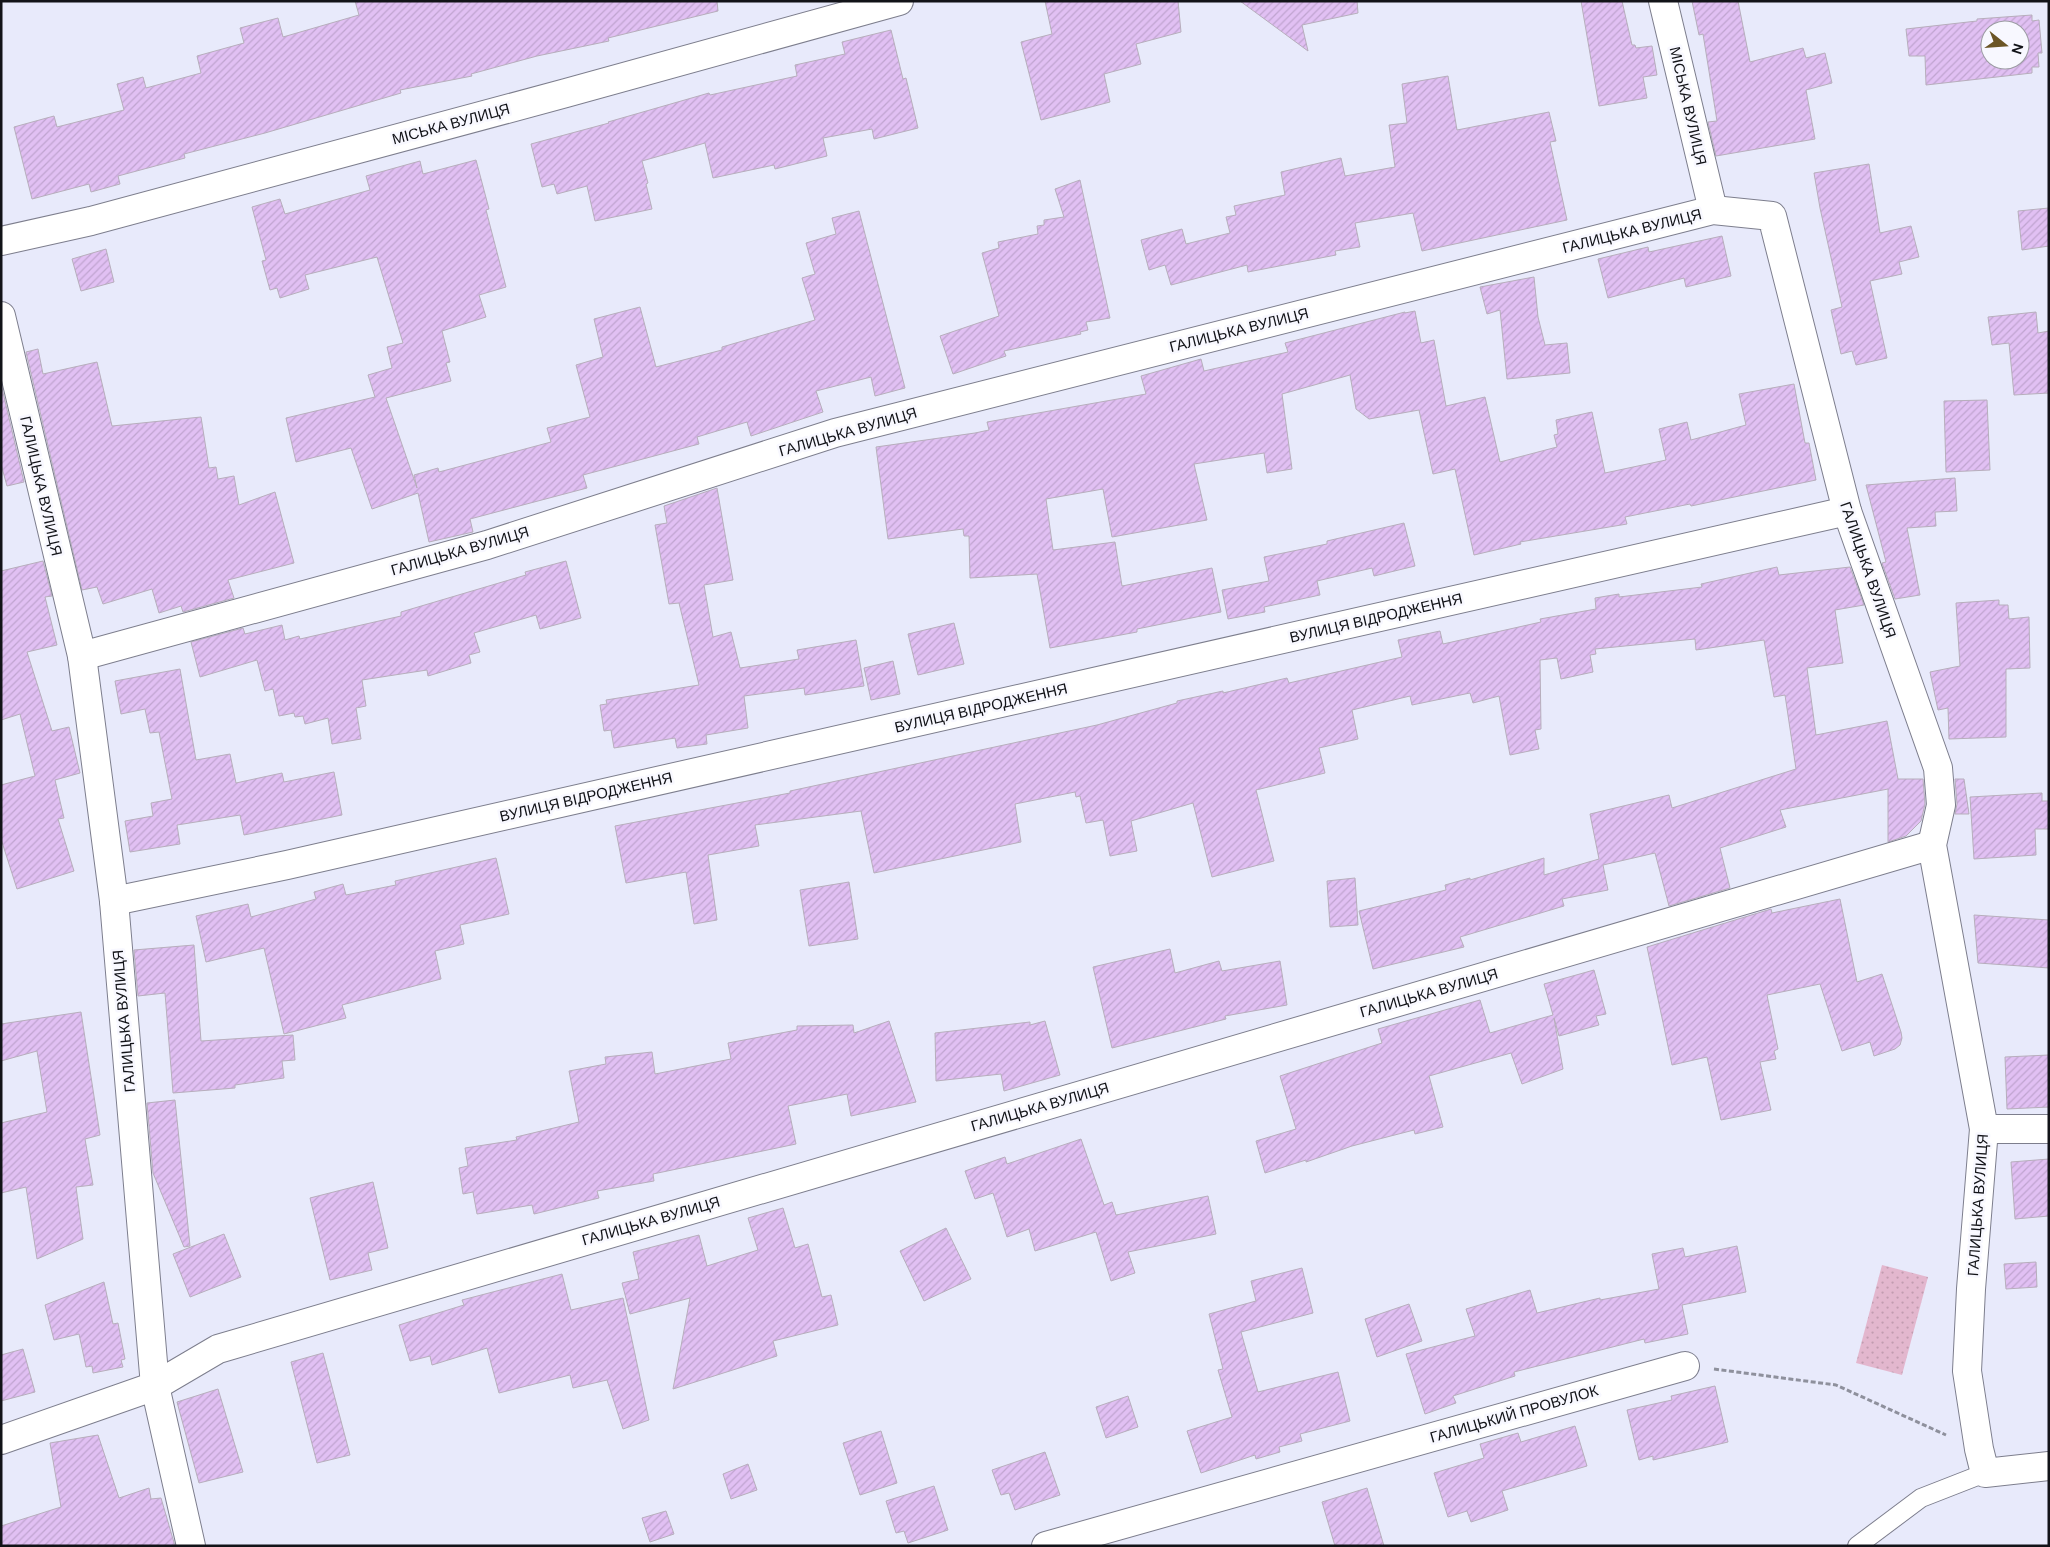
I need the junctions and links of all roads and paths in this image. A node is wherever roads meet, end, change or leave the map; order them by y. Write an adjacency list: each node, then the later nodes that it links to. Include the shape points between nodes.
1 (899, 1): 4 (street, МІСЬКА ВУЛИЦЯ, via 100,218)
2 (1664, 1): 3 (street, МІСЬКА ВУЛИЦЯ)
3 (1713, 210): 6 (street, ГАЛИЦЬКА ВУЛИЦЯ, via 1772,216); 7 (street, ГАЛИЦЬКА ВУЛИЦЯ, via 835,433 487,545)
4 (1, 241)
5 (1, 316): 7 (street, ГАЛИЦЬКА ВУЛИЦЯ)
6 (1847, 511): 8 (street, ГАЛИЦЬКА ВУЛИЦЯ, via 1938,768 1941,805); 9 (street, ВУЛИЦЯ ВІДРОДЖЕННЯ)
7 (82, 656): 9 (street, ГАЛИЦЬКА ВУЛИЦЯ)
8 (1932, 845): 10 (street, ГАЛИЦЬКА ВУЛИЦЯ); 13 (street, ГАЛИЦЬКА ВУЛИЦЯ, via 218,1348)
9 (114, 901): 13 (street, ГАЛИЦЬКА ВУЛИЦЯ)
10 (1984, 1129): 11 (street); 15 (street, ГАЛИЦЬКА ВУЛИЦЯ, via 1968,1371)
11 (2049, 1129)
12 (1685, 1366): 15 (path, via 1836,1385); 18 (street, ГАЛИЦЬКИЙ ПРОВУЛОК)
13 (155, 1386): 14 (street, ГАЛИЦЬКА ВУЛИЦЯ); 17 (street, ГАЛИЦЬКА ВУЛИЦЯ)
14 (1, 1440)
15 (1982, 1461): 16 (street); 19 (lane, via 1921,1498)
16 (2049, 1466)
17 (192, 1546)
18 (1046, 1546)
19 (1857, 1546)

